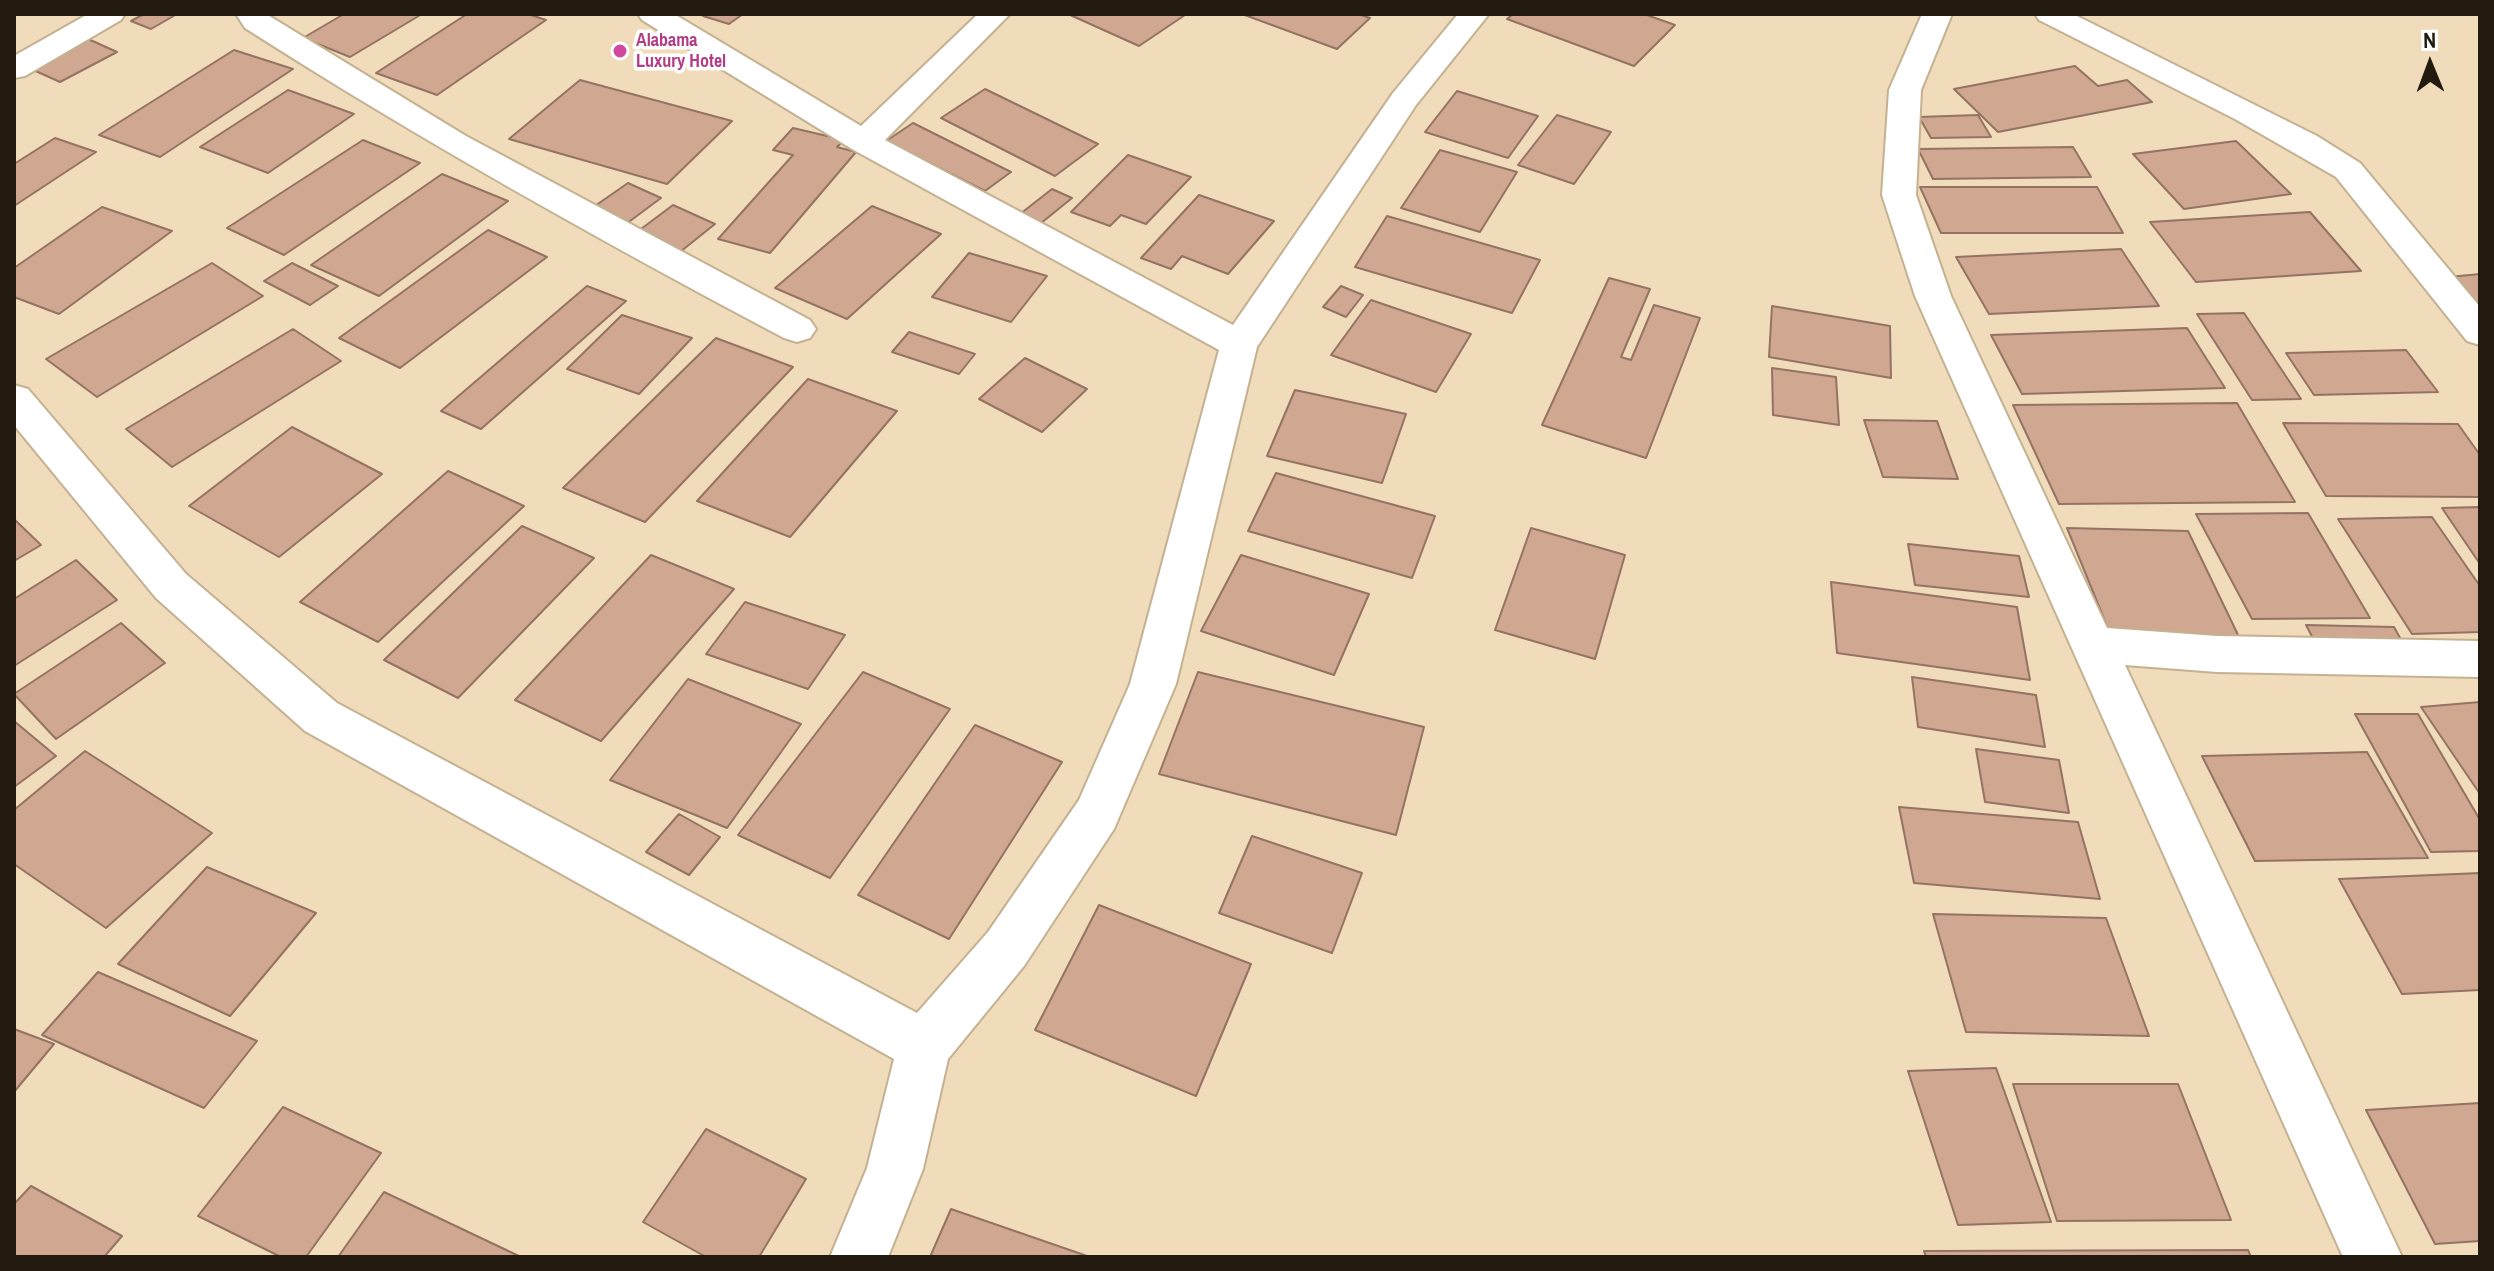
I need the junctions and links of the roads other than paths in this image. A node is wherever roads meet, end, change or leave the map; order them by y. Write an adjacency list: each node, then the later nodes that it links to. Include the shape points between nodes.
1 (110, 14): 8 (street)
2 (251, 14): 10 (street, via 336,74 562,206)
3 (653, 14): 9 (street)
4 (995, 14): 9 (street)
5 (1474, 14): 12 (street, via 1404,100)
6 (1937, 14): 14 (street, via 1905,90 1899,195 1933,296)
7 (2050, 14): 11 (street, via 2246,112 2348,170)
8 (14, 69)
9 (864, 142): 12 (street)
10 (797, 329)
11 (2480, 332)
12 (1239, 345): 16 (street, via 1153,684 1097,814 1006,949)
13 (14, 399): 16 (street, via 171,586 321,717)
14 (2096, 645): 15 (street, via 2217,654); 18 (street)
15 (2480, 659)
16 (924, 1046): 17 (street, via 895,1169)
17 (859, 1257)
18 (2373, 1257)

